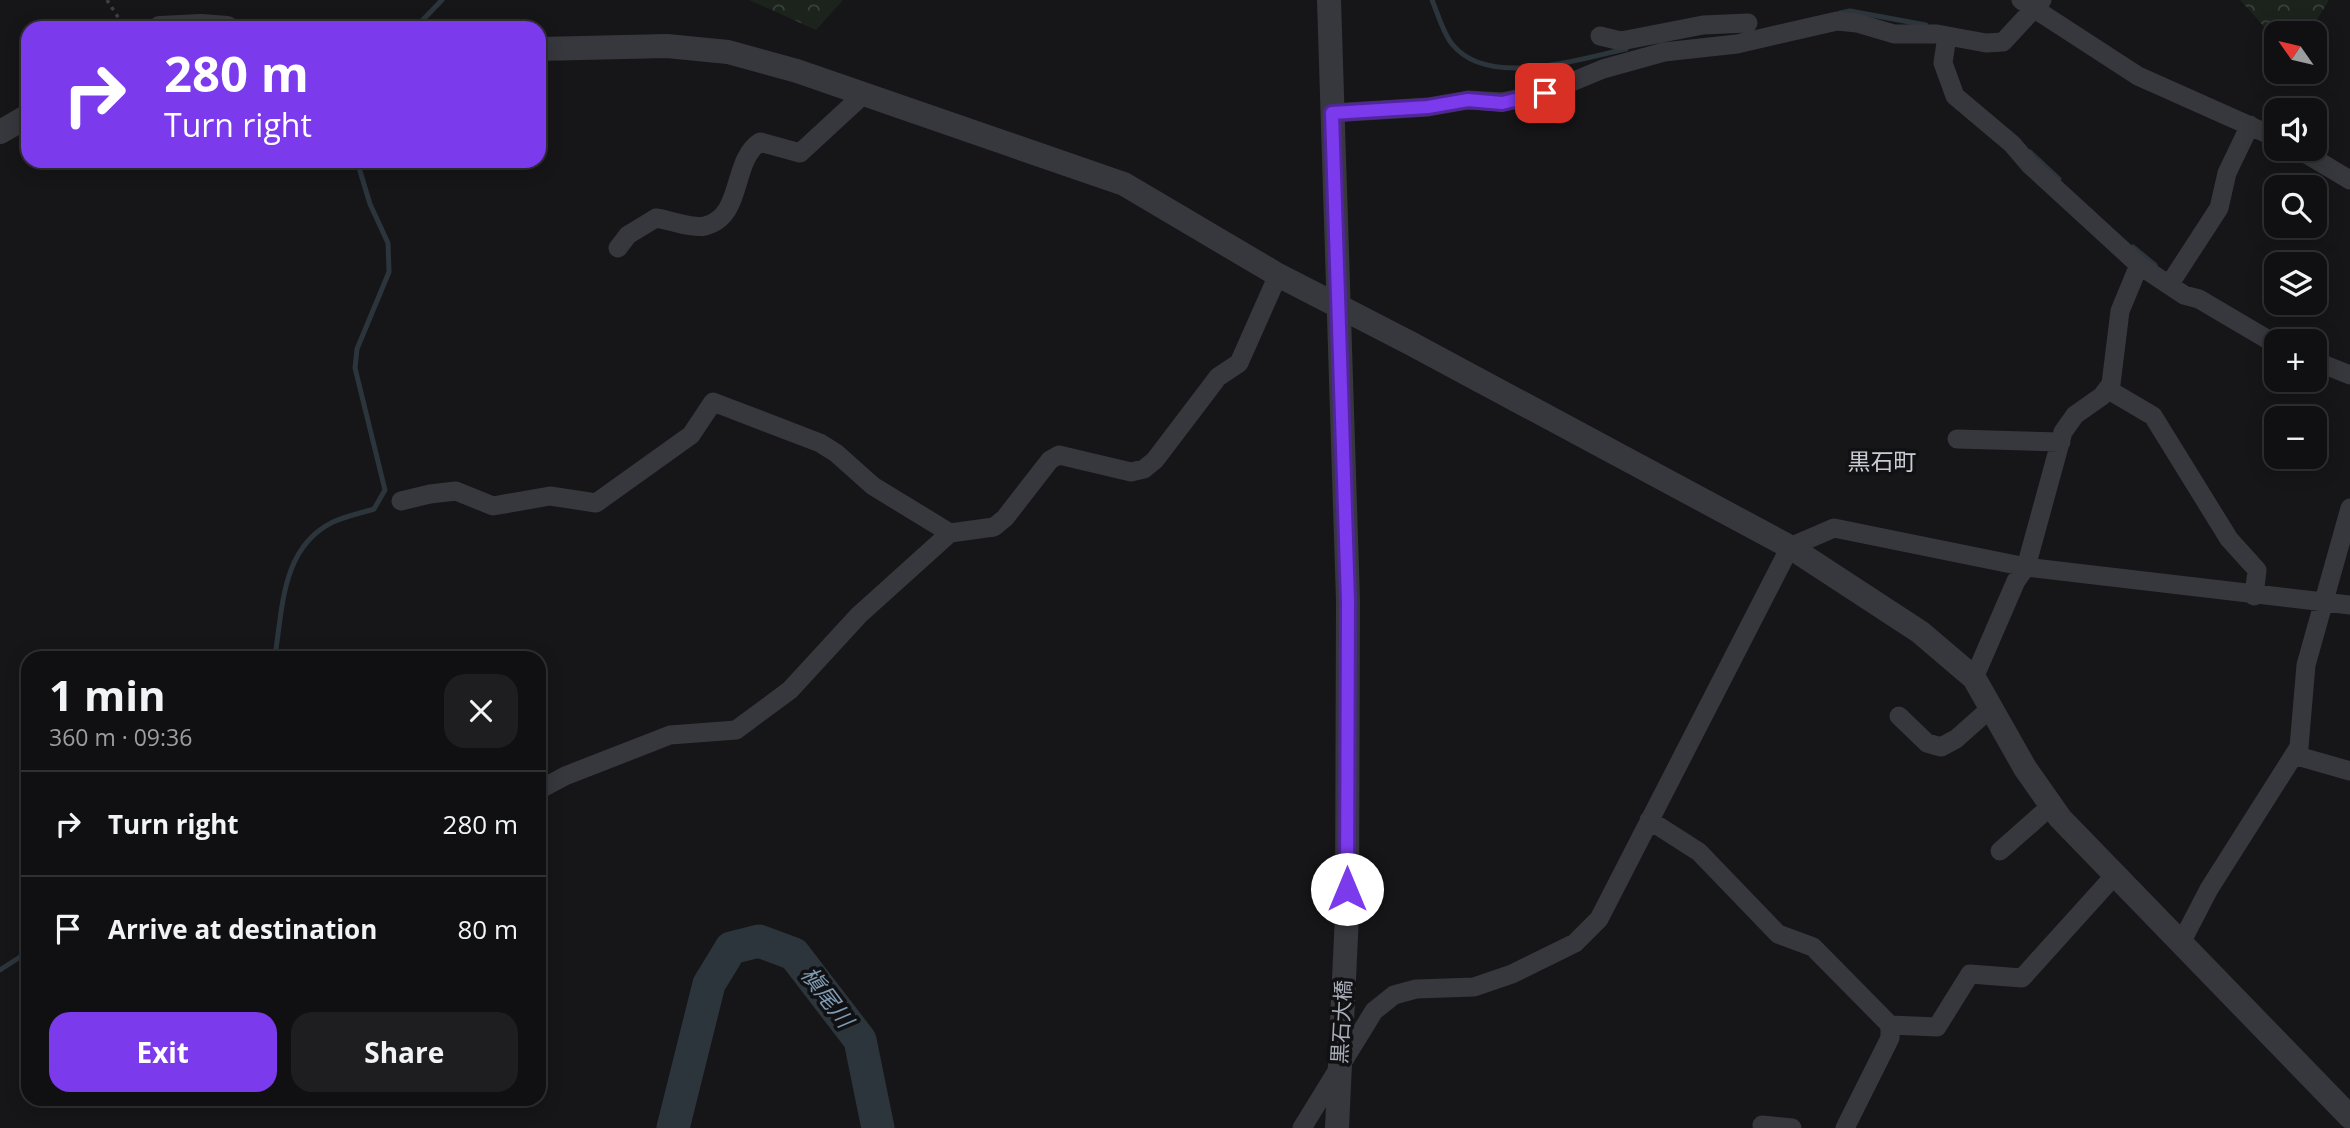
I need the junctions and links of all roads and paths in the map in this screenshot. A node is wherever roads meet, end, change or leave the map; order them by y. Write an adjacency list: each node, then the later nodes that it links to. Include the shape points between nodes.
1 (107, 0): 4 (path)
2 (1329, 0): 12 (street, 黒石大橋)
3 (2033, 3): 8 (street, via 2003,42); 14 (street, via 2138,76)
4 (120, 21)
5 (1748, 23): 6 (street)
6 (1717, 26): 7 (street, via 1621,41); 9 (street)
7 (1600, 36)
8 (1947, 36): 9 (street, via 1894,34 1837,21); 20 (street, via 1943,64 1955,96)
9 (1719, 47): 12 (street, via 1664,52 1502,103 1468,100)
10 (546, 49): 11 (street, via 700,47 797,71)
11 (864, 94): 19 (street, via 800,153 760,142 750,148 730,207 716,221 703,227 656,218 628,235); 21 (street, via 1124,184)
12 (1332, 113): 23 (street, 黒石大橋)
13 (21, 120): 15 (street)
14 (2250, 125): 16 (street); 22 (street, via 2227,173 2219,208)
15 (0, 132)
16 (2264, 132)
17 (2318, 161): 18 (street)
18 (2350, 180)
19 (618, 248)
20 (2139, 265): 22 (street); 27 (street, via 2120,311)
21 (1278, 275): 23 (street); 32 (street, via 1239,363 1218,377 1149,464 1131,472 1059,455 994,527)
22 (2169, 285): 24 (street)
23 (1336, 305): 33 (street); 53 (street, 黒石大橋, bridge, via 1348,601 1347,915)
24 (2264, 338)
25 (2327, 366): 26 (street)
26 (2350, 375)
27 (2107, 389): 29 (street, via 2075,415); 35 (street, via 2153,416 2229,539 2256,570)
28 (1957, 439): 29 (street)
29 (2061, 442): 34 (street)
30 (401, 501): 32 (street, via 456,491 493,506 550,496 596,503 691,435 713,402 820,443 873,486)
31 (2350, 508): 36 (street)
32 (950, 533): 43 (street, via 859,615 790,690 736,730 670,735)
33 (1790, 547): 34 (street, via 1834,528); 38 (street, via 1920,632); 45 (street)
34 (2026, 567): 35 (street); 38 (street)
35 (2254, 596): 36 (street)
36 (2322, 601): 37 (street); 41 (street, via 2306,665 2299,747)
37 (2350, 605)
38 (1974, 678): 39 (street)
39 (1993, 707): 40 (street, via 1941,747 1927,743); 44 (street, via 2025,768)
40 (1899, 716)
41 (2294, 754): 42 (street); 48 (street, via 2208,888)
42 (2350, 771)
43 (546, 786)
44 (2052, 805): 46 (street); 47 (street)
45 (1649, 820): 49 (street, via 1699,852 1778,934 1813,947); 52 (street, via 1599,919 1576,943 1474,987 1416,989 1394,995 1374,1011)
46 (2000, 851)
47 (2115, 875): 48 (street); 49 (street, via 2022,978 1970,974 1937,1027)
48 (2182, 943): 50 (street)
49 (1890, 1026): 55 (street, via 1890,1038)
50 (2350, 1117)
51 (1762, 1125): 54 (street)
52 (1302, 1128)
53 (1337, 1128)
54 (1793, 1128)
55 (1845, 1128)

